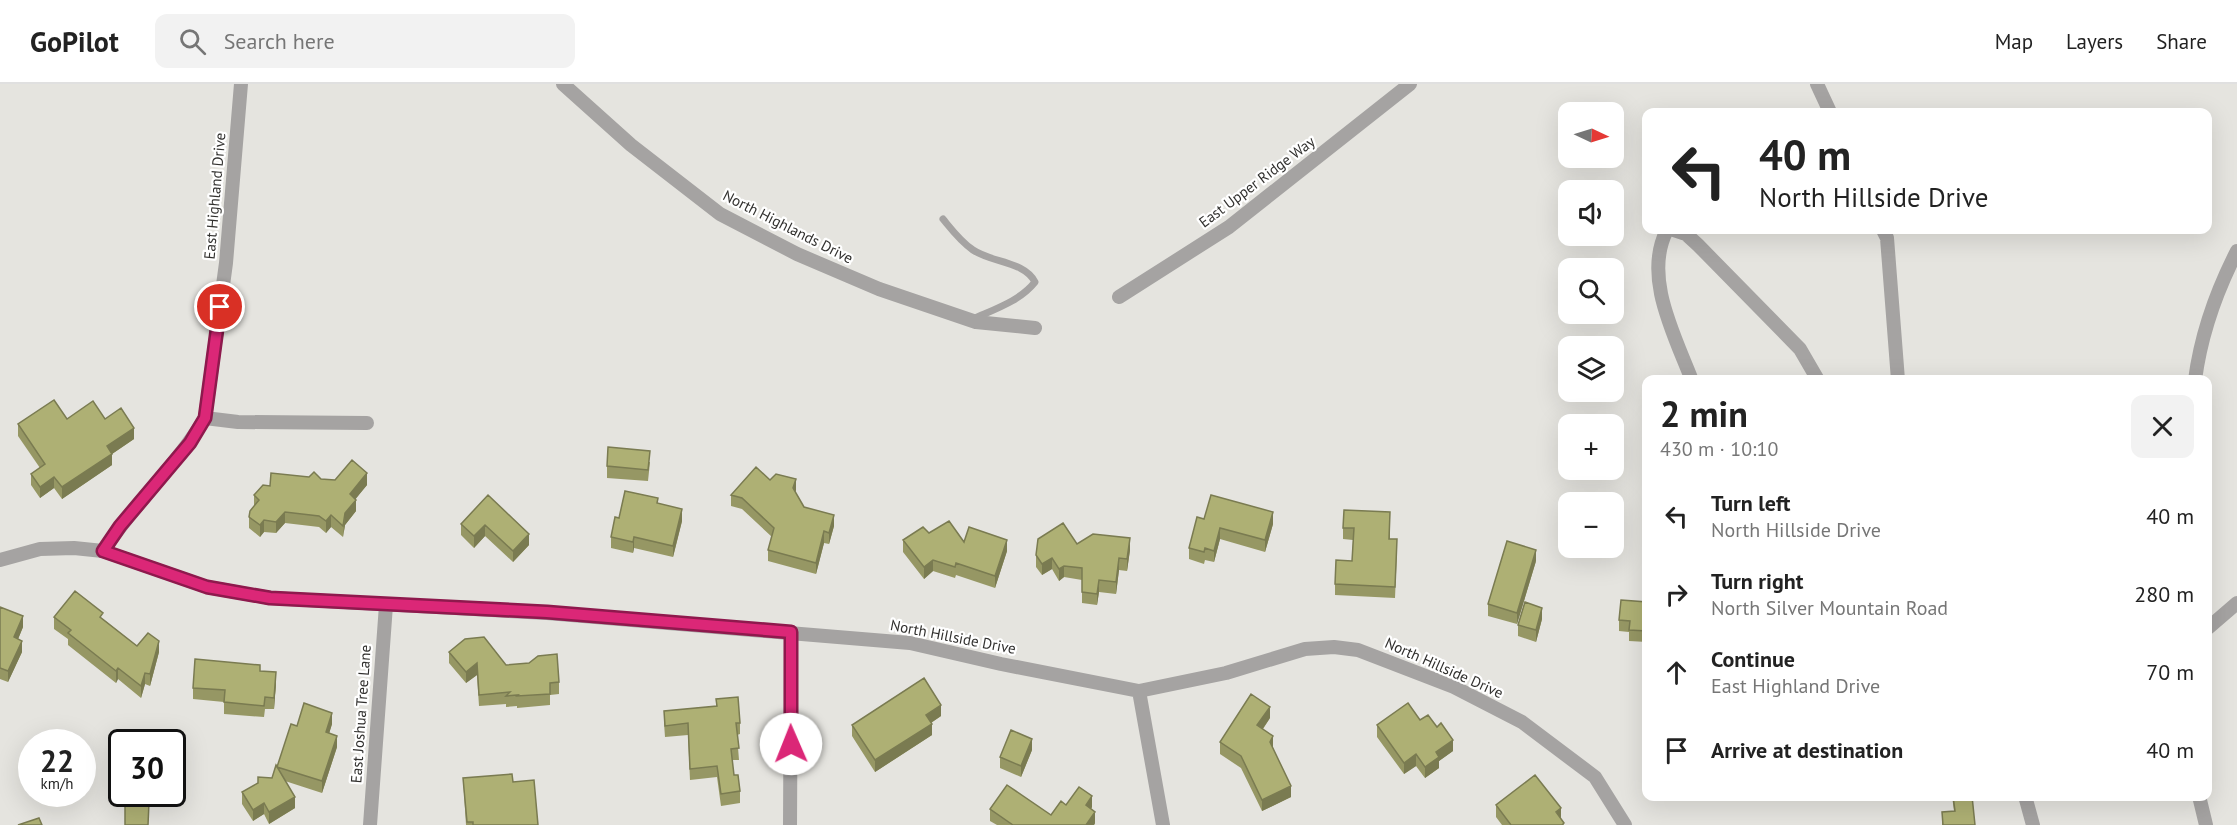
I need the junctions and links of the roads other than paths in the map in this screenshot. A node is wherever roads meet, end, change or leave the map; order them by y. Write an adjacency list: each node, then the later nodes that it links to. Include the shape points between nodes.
1 (241, 84): 18 (street, East Highland Drive, via 226,263)
2 (563, 84): 12 (street, North Highlands Drive, via 631,145 720,214 797,254 879,289)
3 (1410, 84): 11 (street, East Upper Ridge Way, via 1229,227)
4 (1817, 84): 5 (street)
5 (1828, 108)
6 (943, 219): 12 (lane, via 973,250 1031,274 1035,282 1010,303)
7 (1665, 234): 14 (street, via 1658,271 1666,311)
8 (1686, 234): 15 (street, via 1800,349)
9 (1885, 234): 16 (street)
10 (2237, 251): 17 (street, via 2221,283 2199,350)
11 (1119, 297)
12 (971, 320): 13 (street, North Highlands Drive)
13 (1035, 328)
14 (1689, 375)
15 (1815, 375)
16 (1898, 375)
17 (2196, 375)
18 (205, 418): 19 (street); 20 (street, via 190,443)
19 (367, 423)
20 (103, 551): 21 (street, North Hillside Drive, via 40,549); 23 (street, North Hillside Drive, via 207,587 243,594)
21 (0, 560)
22 (2237, 603): 24 (street)
23 (386, 605): 25 (street, North Hillside Drive, via 547,612); 29 (street, East Joshua Tree Lane)
24 (2212, 625)
25 (791, 632): 26 (street, North Hillside Drive, via 924,645); 30 (street)
26 (1139, 691): 31 (street); 32 (street, North Hillside Drive, via 1226,673 1305,650 1358,650 1454,687 1522,722 1594,777)
27 (2026, 801): 33 (street)
28 (2200, 801): 34 (street)
29 (370, 825)
30 (790, 825)
31 (1163, 825)
32 (1625, 825)
33 (2033, 825)
34 (2206, 825)

